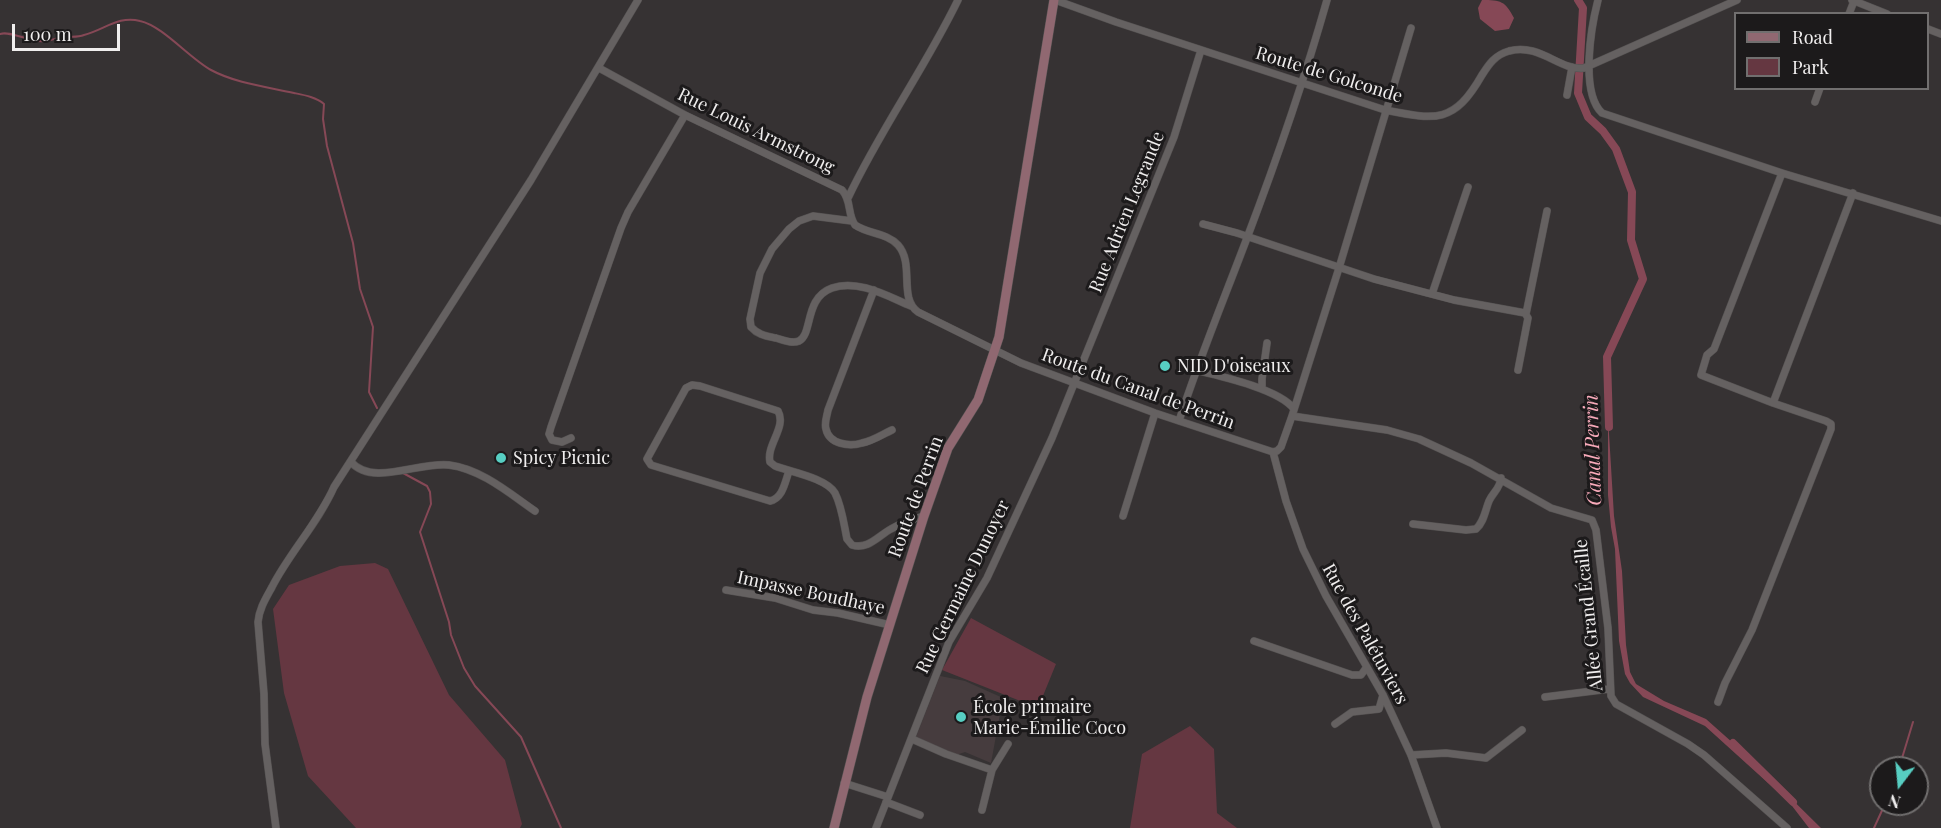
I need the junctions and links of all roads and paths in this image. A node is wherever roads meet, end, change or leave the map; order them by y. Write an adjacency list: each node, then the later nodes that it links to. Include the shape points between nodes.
1 (638, 0): 13 (street)
2 (958, 0): 23 (street)
3 (1054, 0): 10 (street, Route de Golconde); 35 (main road, Route de Perrin)
4 (1327, 0): 14 (street)
5 (1598, 0): 11 (street)
6 (1737, 0): 11 (street, Route de Golconde)
7 (1853, 0): 8 (street)
8 (1882, 12)
9 (1411, 28): 18 (street)
10 (1201, 50): 14 (street, Route de Golconde); 38 (street, Rue Adrien Legrande, via 1174,137)
11 (1589, 66): 12 (street, Route de Golconde); 20 (street, via 1594,102 1605,115)
12 (1572, 67): 16 (street); 18 (street, Route de Golconde, via 1529,50 1511,51 1496,56 1469,97 1454,110 1424,117)
13 (599, 68): 19 (street, Rue Louis Armstrong); 47 (street)
14 (1303, 84): 18 (street, Route de Golconde); 28 (street)
15 (1819, 90): 17 (street)
16 (1567, 95)
17 (1815, 102)
18 (1385, 110): 29 (street)
19 (685, 114): 23 (street, Rue Louis Armstrong, via 839,188); 45 (street, via 621,228 549,434 552,440 561,442)
20 (1782, 173): 22 (street); 40 (street, via 1714,349 1707,355 1700,374)
21 (1468, 187): 31 (street)
22 (1853, 194): 26 (street); 40 (street)
23 (848, 198): 25 (street)
24 (1548, 211): 33 (street)
25 (852, 221): 30 (street, via 813,216 789,229 772,249 760,273 751,326 762,334 796,341 803,337 812,309 828,290 843,286); 32 (street, via 900,247 906,262)
26 (1941, 221)
27 (1203, 224): 28 (street)
28 (1248, 236): 29 (street); 36 (street)
29 (1339, 268): 31 (street); 41 (street)
30 (874, 290): 32 (street); 44 (street, via 825,427 834,440 850,445)
31 (1432, 294): 33 (street)
32 (911, 306): 35 (street)
33 (1526, 314): 37 (street)
34 (1267, 343): 39 (street)
35 (995, 349): 38 (street, Route du Canal de Perrin); 51 (main road, Route de Perrin, via 978,400 948,448)
36 (1195, 370): 39 (street); 43 (street)
37 (1518, 370)
38 (1074, 383): 42 (street, Route du Canal de Perrin); 64 (street, Rue Germaine Dunoyer, via 987,578 949,642)
39 (1262, 389): 41 (street, via 1286,400)
40 (1773, 403): 61 (street, via 1826,421 1831,424 1831,431 1752,630)
41 (1293, 412): 46 (street, via 1281,447); 49 (street, Allée Grand Écaille, via 1401,433)
42 (1155, 413): 43 (street, Route du Canal de Perrin); 52 (street)
43 (1179, 421): 46 (street, Route du Canal de Perrin)
44 (892, 429)
45 (571, 438)
46 (1272, 452): 57 (street, Rue des Palétuviers, via 1303,549)
47 (351, 462): 50 (street, via 361,471 376,473 426,465 462,468); 72 (street, via 286,561 259,614 265,744)
48 (789, 471): 48 (street, via 769,460 780,421 778,411 694,385 684,391 647,459 651,465 770,501 779,496); 51 (street, via 829,486 854,546 867,545 891,529)
49 (1501, 478): 53 (street, via 1476,529); 58 (street, Allée Grand Écaille, via 1547,506 1594,523 1608,628)
50 (535, 511)
51 (924, 516): 55 (main road, Route de Perrin)
52 (1123, 516)
53 (1413, 524)
54 (726, 590): 55 (street, Impasse Boudhaye)
55 (890, 625): 68 (main road, Route de Perrin)
56 (1254, 641): 57 (street, via 1352,675 1361,675)
57 (1366, 668): 59 (street, Rue des Palétuviers)
58 (1609, 689): 60 (street); 76 (street, Allée Grand Écaille, via 1616,704 1689,744)
59 (1383, 695): 62 (street, via 1377,710 1352,712); 66 (street, Rue des Palétuviers)
60 (1545, 696)
61 (1718, 702)
62 (1335, 724)
63 (1522, 730): 66 (street, via 1486,758 1446,753)
64 (912, 739): 67 (street); 69 (street, Rue Germaine Dunoyer)
65 (1008, 744): 67 (street)
66 (1411, 755): 75 (street, Rue des Palétuviers)
67 (992, 770): 70 (street)
68 (844, 783): 69 (street); 73 (main road, Route de Perrin)
69 (887, 799): 71 (street); 74 (street, Rue Germaine Dunoyer)
70 (982, 810)
71 (920, 815)
72 (276, 828)
73 (834, 828)
74 (876, 828)
75 (1437, 828)
76 (1787, 828)

